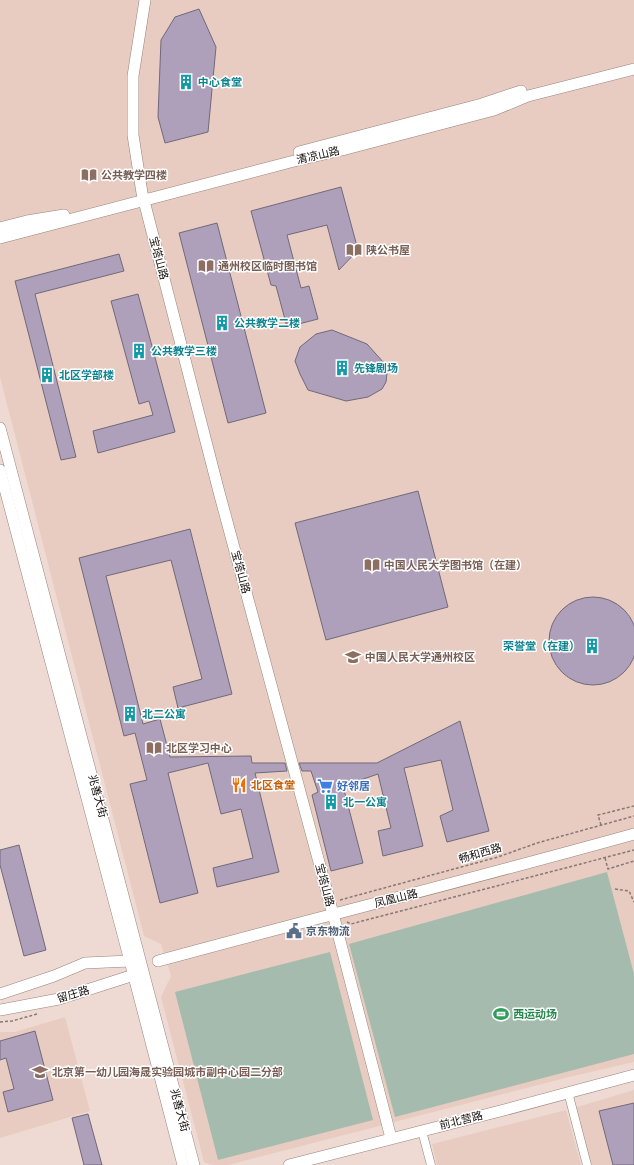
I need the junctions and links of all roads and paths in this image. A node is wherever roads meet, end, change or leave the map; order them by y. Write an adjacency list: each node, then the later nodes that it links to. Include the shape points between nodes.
1 (144, 0): 4 (street, 宝塔山路, via 133,76 133,134)
2 (634, 62): 4 (street, 清凉山路)
3 (634, 69): 4 (street, 清凉山路, via 528,96 494,110 342,150)
4 (143, 197): 5 (street, 清凉山路); 6 (street, 清凉山路); 18 (street, 宝塔山路, via 219,492)
5 (0, 228)
6 (0, 238)
7 (0, 428): 20 (street, 兆善大街)
8 (0, 470): 20 (street, 兆善大街)
9 (634, 806): 11 (path, via 598,815)
10 (634, 816): 11 (path, 畅和西路)
11 (601, 825): 18 (path, 畅和西路, via 498,857)
12 (634, 834): 19 (street, 凤凰山路)
13 (634, 850): 14 (path)
14 (605, 858): 15 (path, via 608,868); 19 (path, via 350,924)
15 (634, 861)
16 (615, 889): 17 (path, via 629,891)
17 (634, 902)
18 (330, 903): 19 (street, 宝塔山路)
19 (333, 914): 21 (street, 凤凰山路); 28 (street, 宝塔山路)
20 (135, 960): 22 (street, 兆善大街); 23 (street, 留庄路, via 85,963)
21 (158, 961)
22 (139, 973): 24 (street, 留庄路, via 59,999); 29 (street, 兆善大街); 30 (street, 兆善大街)
23 (0, 994)
24 (0, 1010)
25 (634, 1075): 26 (street, 前北营路)
26 (568, 1092): 27 (street, 前北营路); 33 (street)
27 (422, 1130): 28 (street, 前北营路); 32 (street)
28 (391, 1138): 31 (street, 前北营路)
29 (183, 1165)
30 (194, 1165)
31 (289, 1165)
32 (431, 1165)
33 (587, 1165)

